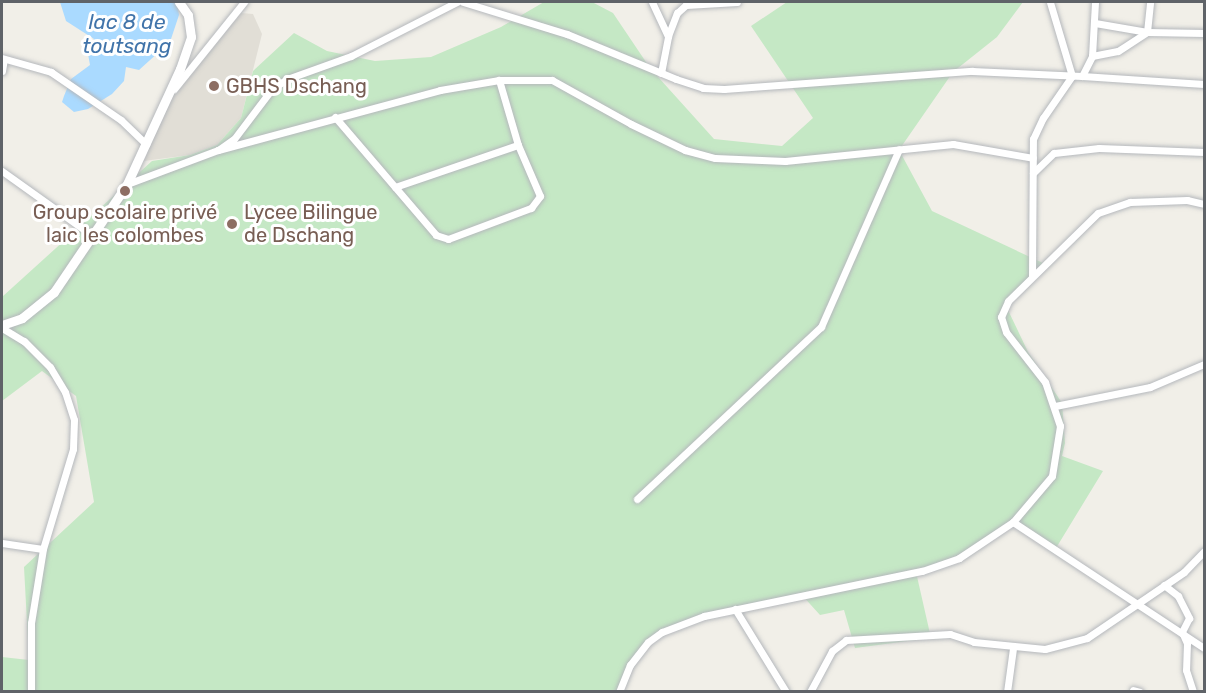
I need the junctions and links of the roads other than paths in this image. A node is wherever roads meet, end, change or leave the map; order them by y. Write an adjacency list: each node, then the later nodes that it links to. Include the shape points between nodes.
1 (179, 2): 22 (street, via 188,15 191,37)
2 (244, 2): 22 (street)
3 (457, 2): 27 (street, via 351,56 279,84 256,106 234,139)
4 (463, 2): 17 (street, via 567,34)
5 (652, 2): 13 (street)
6 (737, 2): 13 (street, via 686,5 677,13)
7 (1050, 2): 18 (street)
8 (1095, 2): 10 (street)
9 (1150, 2): 11 (street)
10 (1095, 23): 11 (street); 14 (street)
11 (1147, 32): 12 (street); 14 (street, via 1118,51)
12 (1204, 33)
13 (668, 36): 17 (street)
14 (1092, 56): 19 (street)
15 (3, 58): 16 (street); 24 (street, via 51,72 121,120)
16 (2, 71)
17 (661, 73): 18 (street, via 703,88 724,89 972,71)
18 (1072, 76): 19 (street); 29 (street, via 1043,117 1033,139)
19 (1082, 76): 21 (street)
20 (499, 80): 23 (street); 25 (street); 26 (street, via 552,80 685,150 715,158 785,161)
21 (1204, 84)
22 (163, 102): 24 (street)
23 (335, 117): 27 (street); 33 (street)
24 (146, 144): 32 (street)
25 (518, 145): 33 (street); 33 (street, via 540,196 536,204 448,239 436,235)
26 (899, 149): 29 (street, via 953,144); 40 (street, via 821,327)
27 (218, 150): 32 (street)
28 (1204, 152): 31 (street, via 1099,148 1054,153)
29 (1033, 158): 31 (street)
30 (2, 171): 35 (street)
31 (1033, 173): 36 (street)
32 (127, 184): 35 (street)
33 (395, 187)
34 (1204, 204): 36 (street, via 1187,200 1130,202 1098,213)
35 (93, 236): 37 (street, via 40,306)
36 (1032, 276): 39 (street, via 1008,301 1001,317 1006,332 1045,382)
37 (2, 326): 43 (street, via 24,340 50,367 65,392 74,420 73,449)
38 (1204, 364): 39 (street, via 1150,387)
39 (1055, 406): 41 (street, via 1060,426 1052,476)
40 (637, 499)
41 (1013, 522): 46 (street); 47 (street, via 959,558 922,571)
42 (2, 543): 43 (street)
43 (43, 549): 51 (street, via 31,623)
44 (1204, 551): 45 (street)
45 (1164, 585): 46 (street); 48 (street, via 1178,596 1189,618 1182,633)
46 (1138, 601): 48 (street); 49 (street, via 1087,638 1045,649)
47 (735, 609): 52 (street, via 704,616 662,632 648,642 630,665); 53 (street)
48 (1185, 638): 50 (street); 56 (street, via 1186,670)
49 (1013, 648): 54 (street, via 951,634 846,640 832,651); 55 (street)
50 (1204, 648)
51 (31, 692)
52 (619, 692)
53 (786, 692)
54 (810, 692)
55 (1007, 692)
56 (1193, 692)

